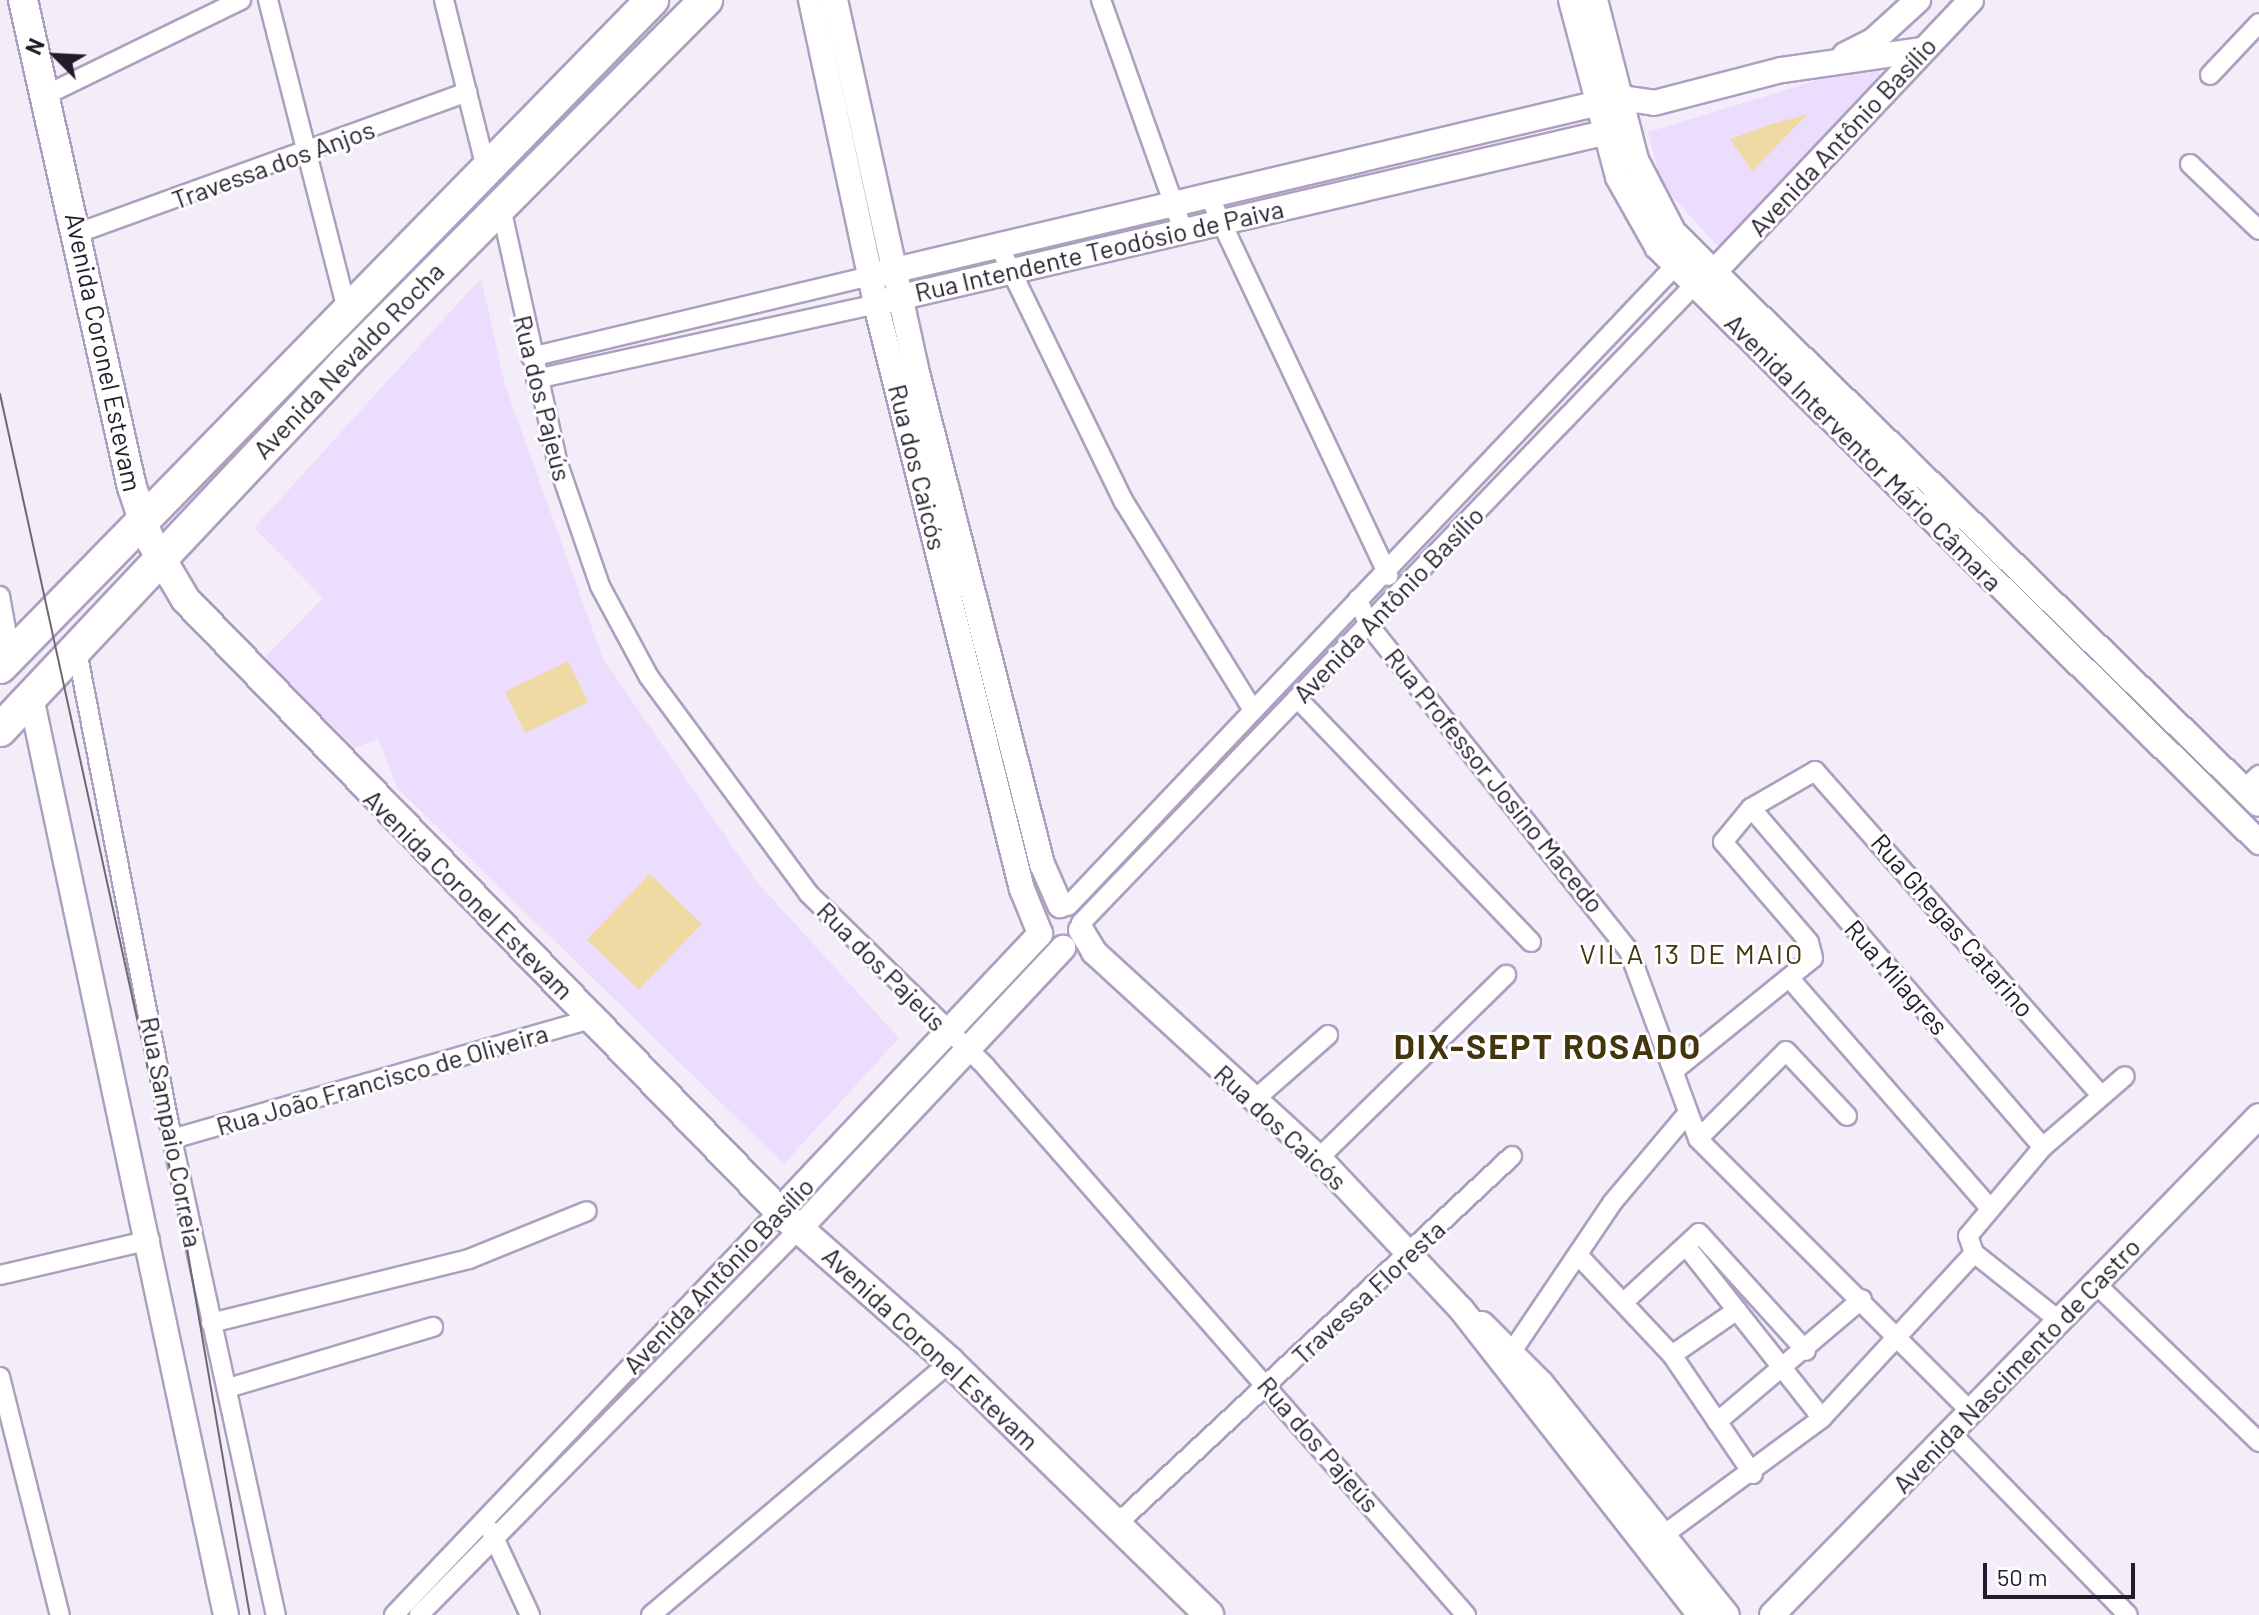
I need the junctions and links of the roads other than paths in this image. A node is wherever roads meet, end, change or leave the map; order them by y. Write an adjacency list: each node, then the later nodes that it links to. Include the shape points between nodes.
1 (23, 0): 19 (main road, Avenida Coronel Estevam)
2 (241, 0): 19 (street)
3 (268, 0): 23 (street)
4 (444, 0): 18 (street)
5 (652, 0): 25 (highway, Avenida Nevaldo Rocha)
6 (706, 0): 29 (highway, Avenida Nevaldo Rocha)
7 (811, 0): 39 (street, Rua dos Caicós)
8 (835, 0): 37 (street, Rua dos Caicós)
9 (1101, 0): 30 (street)
10 (1571, 0): 20 (street, Avenida Interventor Mário Câmara)
11 (1595, 0): 20 (street, Avenida Interventor Mário Câmara)
12 (1918, 0): 16 (street, Avenida Antônio Basílio, via 1873,41)
13 (1971, 0): 15 (street, Avenida Antônio Basílio)
14 (2259, 23): 17 (street)
15 (1923, 50): 16 (street, Rua Intendente Teodósio de Paiva); 40 (street, Avenida Antônio Basílio)
16 (1825, 64): 21 (street, Rua Intendente Teodósio de Paiva)
17 (2210, 75)
18 (467, 92): 23 (street, Travessa dos Anjos); 25 (street)
19 (48, 94): 34 (main road, Avenida Coronel Estevam)
20 (1609, 101): 21 (street, Rua Intendente Teodósio de Paiva); 22 (street, Avenida Interventor Mário Câmara); 26 (street, Rua Intendente Teodósio de Paiva)
21 (1654, 103): 22 (street, Rua Intendente Teodósio de Paiva)
22 (1616, 130): 28 (street, Rua Intendente Teodósio de Paiva); 36 (street, Avenida Interventor Mário Câmara, via 1632,208); 40 (street, Avenida Interventor Mário Câmara, via 1662,217)
23 (307, 155): 34 (street, Travessa dos Anjos); 43 (street)
24 (2190, 164): 33 (street)
25 (486, 168): 43 (highway, Avenida Nevaldo Rocha)
26 (1303, 173): 27 (street, Rua Intendente Teodósio de Paiva); 28 (street)
27 (1209, 196): 30 (street, Rua Intendente Teodósio de Paiva); 31 (street)
28 (1311, 200): 31 (street, Rua Intendente Teodósio de Paiva)
29 (500, 202): 44 (street, Rua dos Pajeús); 50 (highway, Avenida Nevaldo Rocha)
30 (1174, 204): 32 (street); 35 (street, Rua Intendente Teodósio de Paiva)
31 (1219, 222): 32 (street, Rua Intendente Teodósio de Paiva); 51 (street)
32 (1183, 230): 38 (street, Rua Intendente Teodósio de Paiva)
33 (2259, 230)
34 (78, 233): 47 (main road, Avenida Coronel Estevam)
35 (999, 246): 37 (street, Rua Intendente Teodósio de Paiva); 38 (street)
36 (1675, 266): 40 (street, Avenida Interventor Mário Câmara); 51 (street, Avenida Antônio Basílio)
37 (895, 271): 39 (street, Rua Intendente Teodósio de Paiva); 41 (street, Rua dos Caicós)
38 (1008, 273): 41 (street, Rua Intendente Teodósio de Paiva); 60 (street, via 1124,502)
39 (870, 276): 42 (street, Rua dos Caicós); 44 (street, Rua Intendente Teodósio de Paiva)
40 (1704, 278): 48 (street, Avenida Interventor Mário Câmara); 49 (street, Avenida Interventor Mário Câmara); 52 (street, Avenida Antônio Basílio)
41 (902, 297): 42 (street, Rua Intendente Teodósio de Paiva); 45 (street, Rua dos Caicós)
42 (876, 304): 45 (street, Rua dos Caicós); 46 (street, Rua Intendente Teodósio de Paiva)
43 (348, 315): 47 (highway, Avenida Nevaldo Rocha)
44 (531, 357): 46 (street, Rua dos Pajeús)
45 (906, 372): 65 (street, Rua dos Caicós, via 1042,864); 66 (street, Rua dos Caicós, via 1022,889)
46 (536, 379): 71 (street, Rua dos Pajeús, via 584,546 649,677 808,893)
47 (143, 525): 50 (main road, Avenida Coronel Estevam); 57 (highway, Avenida Nevaldo Rocha)
48 (1974, 526): 49 (street); 62 (street, Avenida Interventor Mário Câmara)
49 (1948, 544): 64 (street, Avenida Interventor Mário Câmara)
50 (159, 557): 56 (highway, Avenida Nevaldo Rocha); 70 (main road, Avenida Coronel Estevam, via 206,623)
51 (1386, 569): 52 (street); 54 (street, Avenida Antônio Basílio)
52 (1396, 595): 55 (street, Avenida Antônio Basílio)
53 (0, 596): 57 (street)
54 (1358, 599): 55 (street, Rua Professor Josino Macedo); 60 (street, Avenida Antônio Basílio)
55 (1368, 624): 59 (street, Avenida Antônio Basílio); 74 (street, Rua Professor Josino Macedo, via 1610,922 1643,981)
56 (76, 646): 58 (highway, Avenida Nevaldo Rocha); 81 (street, Rua Sampaio Correia)
57 (5, 662)
58 (31, 697): 61 (highway, Avenida Nevaldo Rocha); 89 (street, Rua Sampaio Correia)
59 (1297, 698): 65 (street, Avenida Antônio Basílio); 67 (street)
60 (1253, 710): 65 (street, Avenida Antônio Basílio)
61 (0, 730)
62 (2254, 789)
63 (1751, 808): 69 (street, via 1723,842 1799,929 1813,958); 76 (street, Rua Ghegas Catarino, via 1800,773 1821,774); 83 (street, Rua Milagres)
64 (2259, 842)
65 (1070, 926): 66 (street); 66 (street, Avenida Antônio Basílio, via 1041,916); 73 (street, Avenida Antônio Basílio); 77 (street, Rua dos Caicós)
66 (1039, 932): 71 (street, Avenida Antônio Basílio)
67 (1531, 942)
68 (1506, 975): 85 (street)
69 (1791, 980): 74 (street); 86 (street)
70 (593, 1018): 81 (street, Rua João Francisco de Oliveira); 88 (main road, Avenida Coronel Estevam)
71 (947, 1031): 73 (street, Rua dos Pajeús); 88 (street, Avenida Antônio Basílio)
72 (1328, 1035): 77 (street)
73 (966, 1048): 88 (street, Avenida Antônio Basílio); 110 (street, Rua dos Pajeús)
74 (1676, 1069): 78 (street, Rua Professor Josino Macedo)
75 (2125, 1076): 76 (street)
76 (2099, 1093): 83 (street)
77 (1253, 1101): 85 (street, Rua dos Caicós)
78 (1687, 1114): 82 (street, Rua Professor Josino Macedo); 93 (street)
79 (1847, 1116): 82 (street, via 1786,1051)
80 (2259, 1116): 95 (street, Avenida Nascimento de Castro)
81 (172, 1139): 101 (street, Rua Sampaio Correia)
82 (1698, 1139): 96 (street, Rua Professor Josino Macedo)
83 (2043, 1147): 86 (street)
84 (1512, 1156): 92 (street, Travessa Floresta)
85 (1319, 1158): 92 (street, Rua dos Caicós)
86 (1987, 1205): 91 (street, via 1968,1236)
87 (587, 1211): 101 (street, via 469,1259)
88 (790, 1219): 107 (main road, Avenida Coronel Estevam); 118 (street, Avenida Antônio Basílio); 120 (street, Avenida Antônio Basílio)
89 (150, 1240): 94 (street); 123 (street, Rua Sampaio Correia)
90 (1686, 1246): 97 (street); 99 (street); 105 (street, via 1699,1233)
91 (1974, 1253): 100 (street); 103 (street)
92 (1409, 1254): 98 (street, Rua dos Caicós); 110 (street, Travessa Floresta)
93 (1578, 1255): 97 (street); 104 (street)
94 (0, 1275)
95 (2096, 1284): 100 (street, Avenida Nascimento de Castro); 116 (street)
96 (1862, 1299): 103 (street, Rua Professor Josino Macedo); 105 (street)
97 (1625, 1301): 106 (street)
98 (1461, 1309): 104 (street, Rua dos Caicós); 121 (street, Rua dos Caicós)
99 (1737, 1310): 106 (street); 108 (street)
100 (2061, 1322): 112 (street, Avenida Nascimento de Castro)
101 (211, 1323): 111 (street, Rua Sampaio Correia)
102 (433, 1327): 111 (street)
103 (1894, 1336): 112 (street, Rua Professor Josino Macedo); 113 (street)
104 (1513, 1350): 121 (street, Rua dos Caicós)
105 (1806, 1351): 108 (street)
106 (1672, 1355): 114 (street)
107 (950, 1362): 119 (main road, Avenida Coronel Estevam); 128 (street)
108 (1784, 1370): 113 (street); 114 (street)
109 (0, 1377): 122 (street)
110 (1268, 1386): 119 (street, Travessa Floresta); 130 (street, Rua dos Pajeús)
111 (228, 1388): 124 (street, Rua Sampaio Correia)
112 (1971, 1412): 115 (street, Avenida Nascimento de Castro)
113 (1822, 1418): 117 (street)
114 (1717, 1422): 117 (street)
115 (1950, 1432): 133 (street, Avenida Nascimento de Castro); 134 (street)
116 (2259, 1442)
117 (1753, 1474): 121 (street)
118 (484, 1521): 120 (street); 125 (street, Avenida Antônio Basílio)
119 (1117, 1524): 129 (main road, Avenida Coronel Estevam)
120 (497, 1539): 126 (street, Avenida Antônio Basílio); 127 (street)
121 (1654, 1542): 131 (street, Rua dos Caicós); 132 (street, Rua dos Caicós)
122 (60, 1615)
123 (226, 1615)
124 (276, 1615)
125 (394, 1615)
126 (419, 1615)
127 (530, 1615)
128 (651, 1615)
129 (1209, 1615)
130 (1466, 1615)
131 (1700, 1615)
132 (1727, 1615)
133 (1772, 1615)
134 (2128, 1615)

